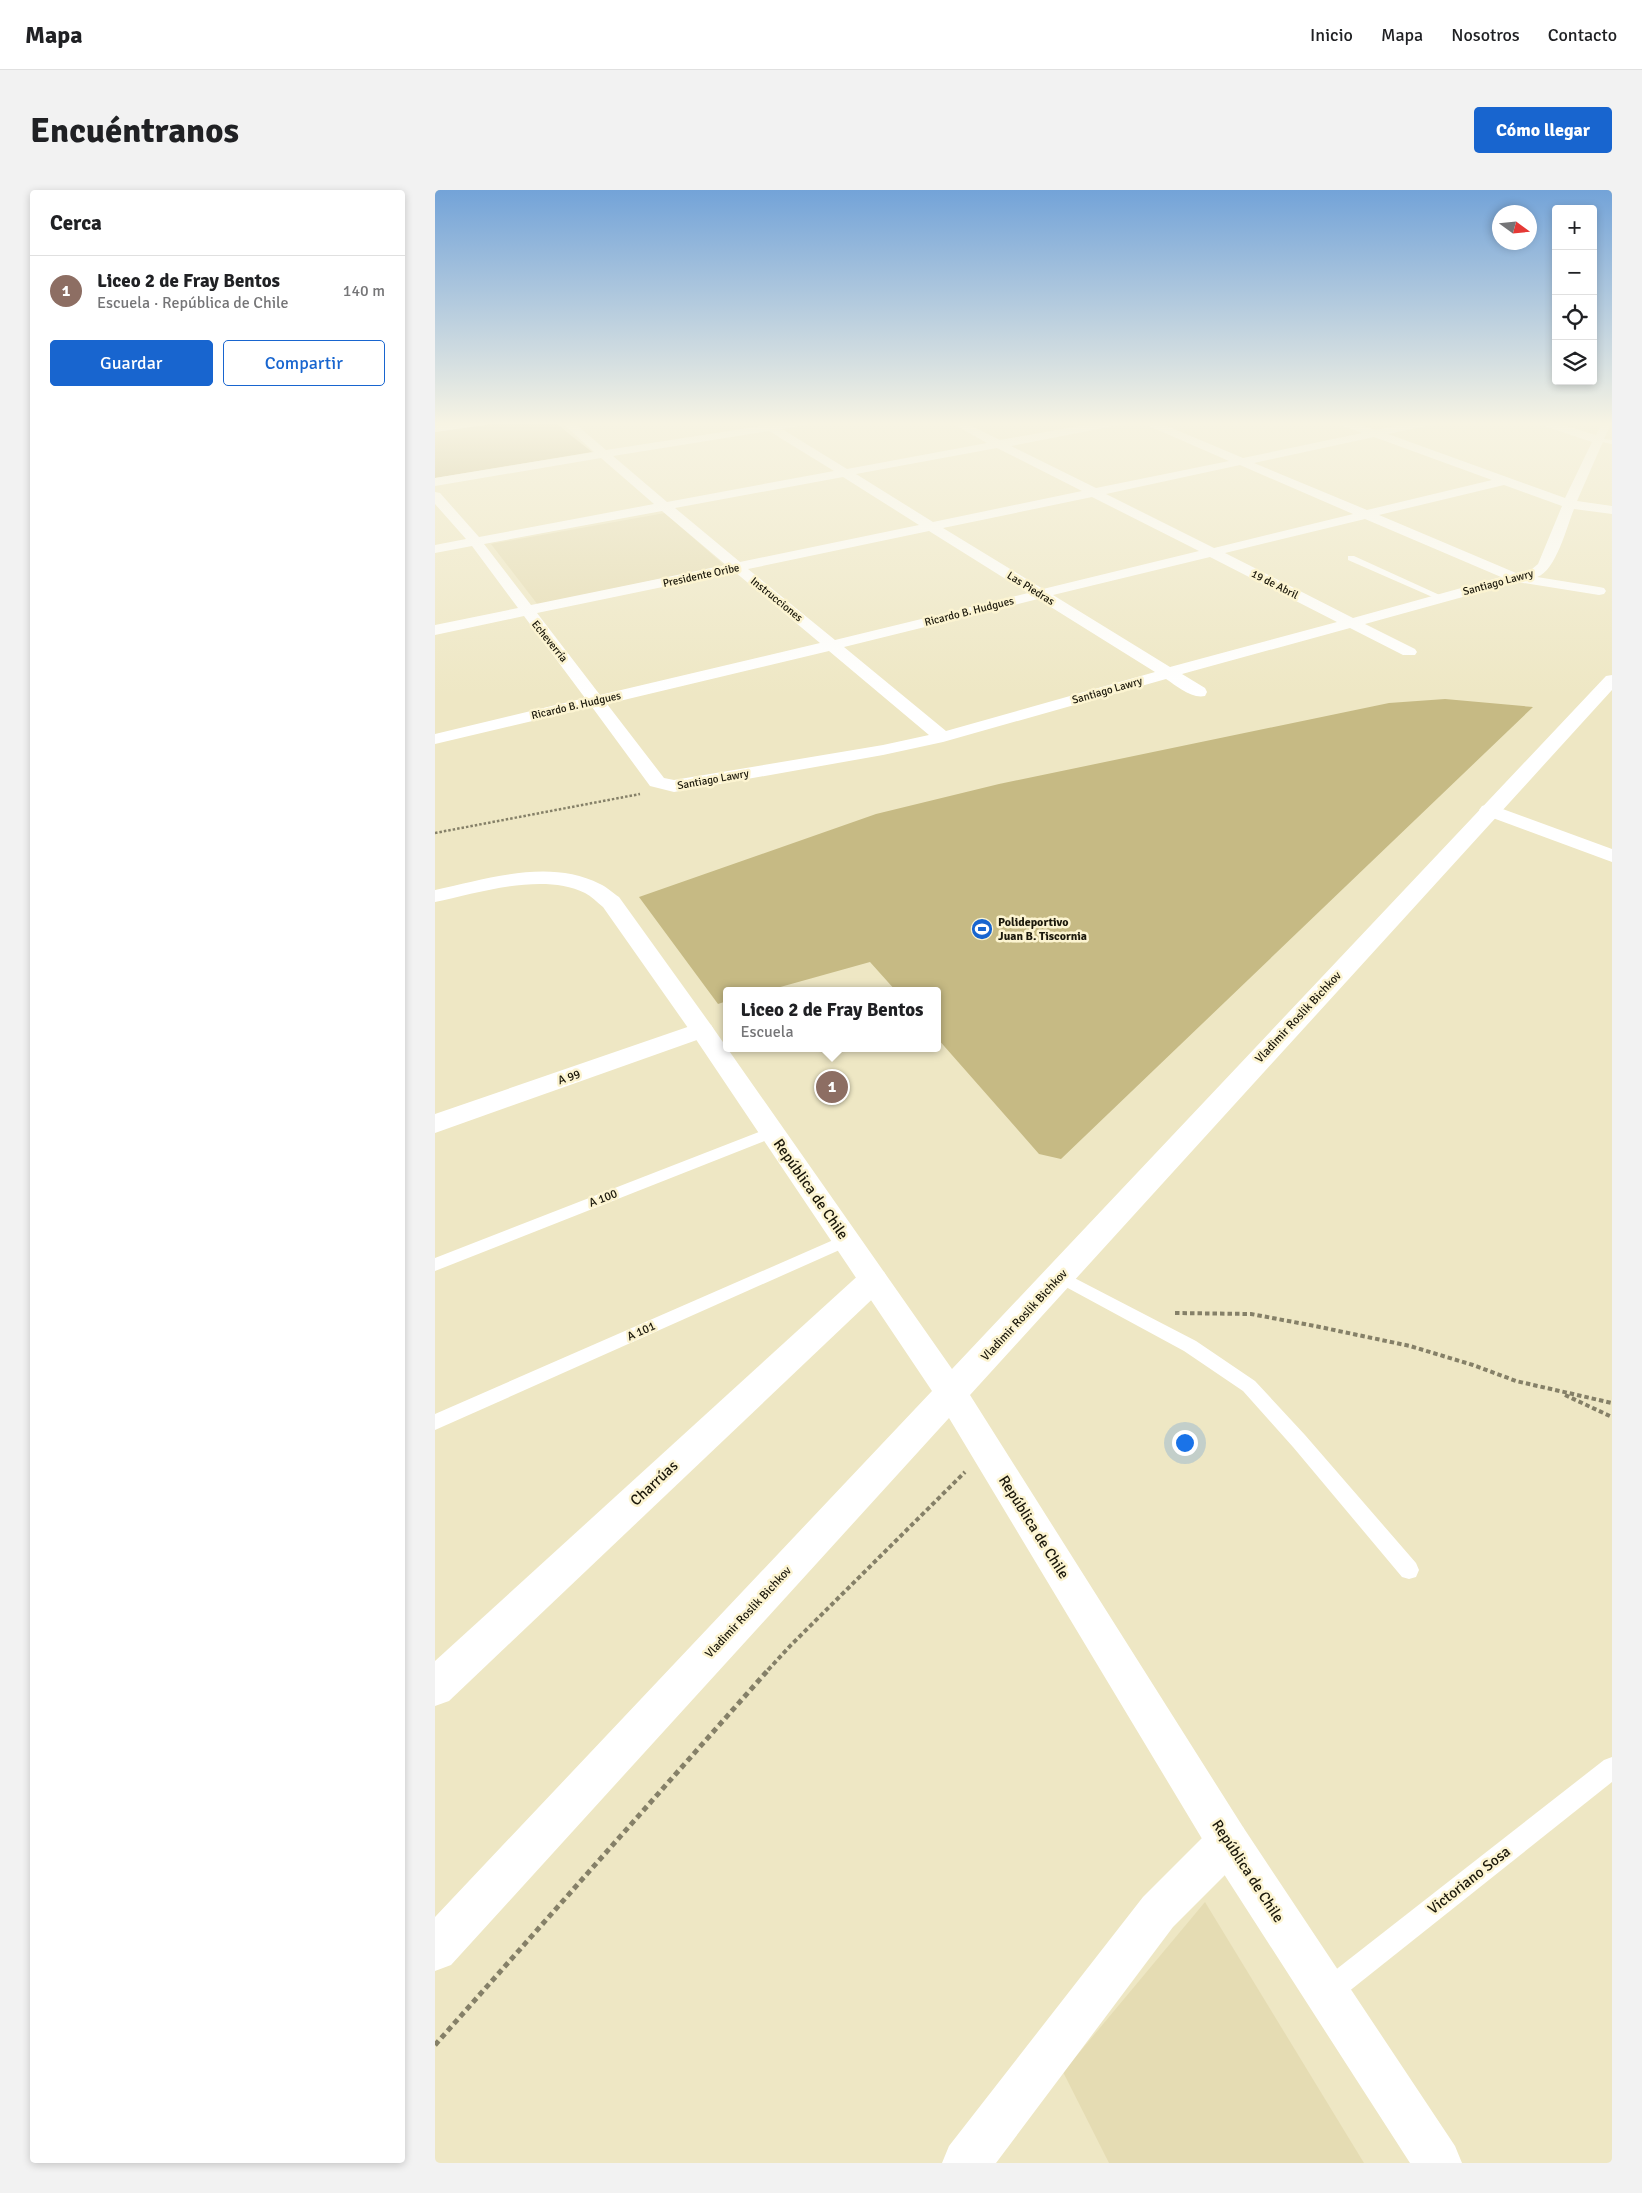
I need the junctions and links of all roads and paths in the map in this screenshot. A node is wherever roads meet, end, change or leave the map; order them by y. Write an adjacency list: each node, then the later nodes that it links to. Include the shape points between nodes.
1 (450, 513): 12 (street, Echeverría)
2 (632, 513): 12 (street)
3 (672, 513): 16 (street, Instrucciones)
4 (910, 513): 11 (street, Las Piedras)
5 (995, 513): 11 (street, Presidente Oribe)
6 (1135, 513): 14 (street, 19 de Abril)
7 (1362, 513): 10 (street)
8 (1375, 513): 10 (street, Ricardo B. Hudgues)
9 (1565, 513): 17 (street, Santiago Lawry, via 1544,566 1537,572)
10 (1367, 515): 14 (street, Ricardo B. Hudgues); 17 (street)
11 (931, 526): 16 (street, Presidente Oribe); 19 (street, Las Piedras)
12 (475, 542): 13 (street); 21 (street, Echeverría)
13 (435, 549)
14 (1213, 552): 19 (street, Ricardo B. Hudgues); 22 (street, 19 de Abril)
15 (1351, 558): 20 (lane)
16 (738, 567): 21 (street, Presidente Oribe); 24 (street, Instrucciones)
17 (1513, 577): 18 (street); 20 (street, Santiago Lawry)
18 (1599, 591)
19 (1040, 593): 24 (street, Ricardo B. Hudgues); 26 (street, Las Piedras)
20 (1440, 597): 22 (street, Santiago Lawry)
21 (526, 612): 23 (street, Presidente Oribe); 29 (street, Echeverría)
22 (1351, 622): 25 (street, 19 de Abril); 26 (street, Santiago Lawry)
23 (435, 630)
24 (832, 644): 29 (street, Ricardo B. Hudgues); 30 (street, Instrucciones)
25 (1409, 652)
26 (1168, 673): 28 (street, Las Piedras); 30 (street, Santiago Lawry)
27 (1612, 680): 33 (street, Vladimir Roslik Bichkov)
28 (1199, 692)
29 (596, 700): 31 (street, Ricardo B. Hudgues); 32 (street, Echeverría, via 657,782)
30 (943, 737): 32 (street, Santiago Lawry)
31 (435, 739)
32 (664, 786): 34 (path, via 644,794)
33 (1489, 810): 35 (street); 42 (street, Vladimir Roslik Bichkov)
34 (435, 833)
35 (1612, 856)
36 (435, 896): 37 (street, República de Chile, via 550,878 569,880 598,890 611,902)
37 (702, 1030): 38 (street, A 99); 39 (street, República de Chile)
38 (435, 1124)
39 (772, 1132): 40 (street, República de Chile); 41 (lane, A 100)
40 (847, 1240): 43 (street, República de Chile); 49 (lane, A 101)
41 (435, 1265)
42 (1059, 1276): 44 (lane); 46 (street, Vladimir Roslik Bichkov)
43 (873, 1280): 46 (street, República de Chile); 52 (street, Charrúas)
44 (1127, 1311): 45 (path, via 1251,1314 1410,1346); 51 (lane, via 1190,1346 1249,1386)
45 (1560, 1392): 47 (path); 48 (path)
46 (951, 1393): 50 (street, República de Chile); 55 (street, Vladimir Roslik Bichkov)
47 (1612, 1403)
48 (1612, 1418)
49 (435, 1422)
50 (987, 1451): 54 (street, República de Chile); 57 (path, via 791,1645)
51 (1409, 1570)
52 (435, 1686)
53 (1612, 1768): 56 (lane, Victoriano Sosa)
54 (1228, 1842): 56 (street, República de Chile); 58 (street, via 1158,1912)
55 (435, 1949)
56 (1327, 1993): 59 (street, República de Chile)
57 (435, 2045)
58 (965, 2163)
59 (1438, 2163)

